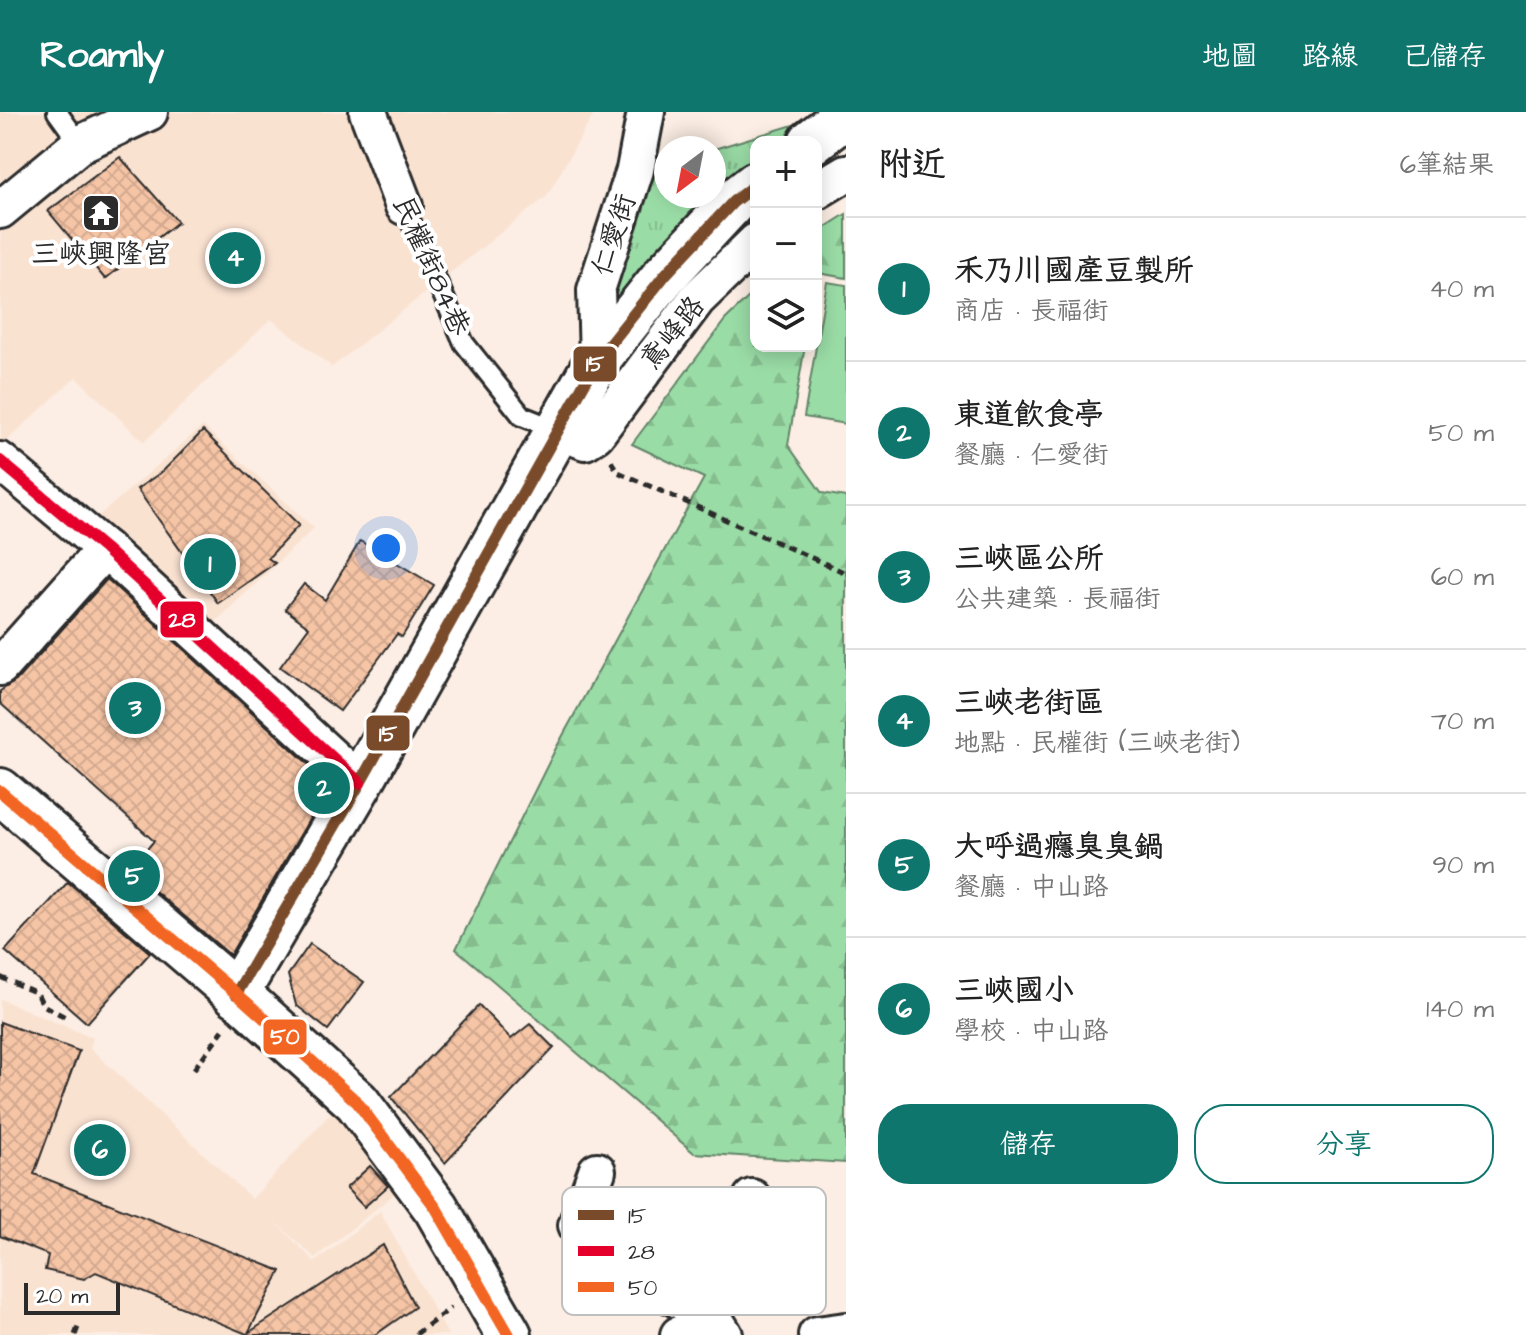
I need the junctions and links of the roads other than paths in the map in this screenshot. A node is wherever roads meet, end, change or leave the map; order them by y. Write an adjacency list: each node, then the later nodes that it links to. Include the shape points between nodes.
1 (57, 112): 7 (lane)
2 (149, 112): 7 (street)
3 (368, 112): 11 (street, 民權街84巷)
4 (646, 112): 14 (street, 仁愛街, via 635,170 596,290)
5 (846, 115): 6 (street)
6 (819, 136)
7 (80, 144): 12 (street)
8 (846, 173): 9 (street)
9 (822, 187)
10 (750, 189): 14 (street, 仁愛街, via 665,275)
11 (404, 206): 15 (lane, 民權街84巷, via 464,343 522,416)
12 (0, 210)
13 (750, 248): 15 (street, 鳶峰路, via 697,299 596,434 585,441)
14 (598, 359): 15 (street, 仁愛街)
15 (557, 430): 19 (street, 仁愛街)
16 (0, 461): 17 (street)
17 (105, 549): 18 (street); 19 (street)
18 (0, 667)
19 (360, 783): 21 (street, 仁愛街)
20 (0, 791): 21 (street)
21 (240, 997): 27 (street, via 357,1102 436,1208)
22 (597, 1171): 23 (street)
23 (591, 1187)
24 (681, 1315): 25 (street)
25 (701, 1329)
26 (846, 1331): 28 (street)
27 (509, 1335)
28 (817, 1335)

